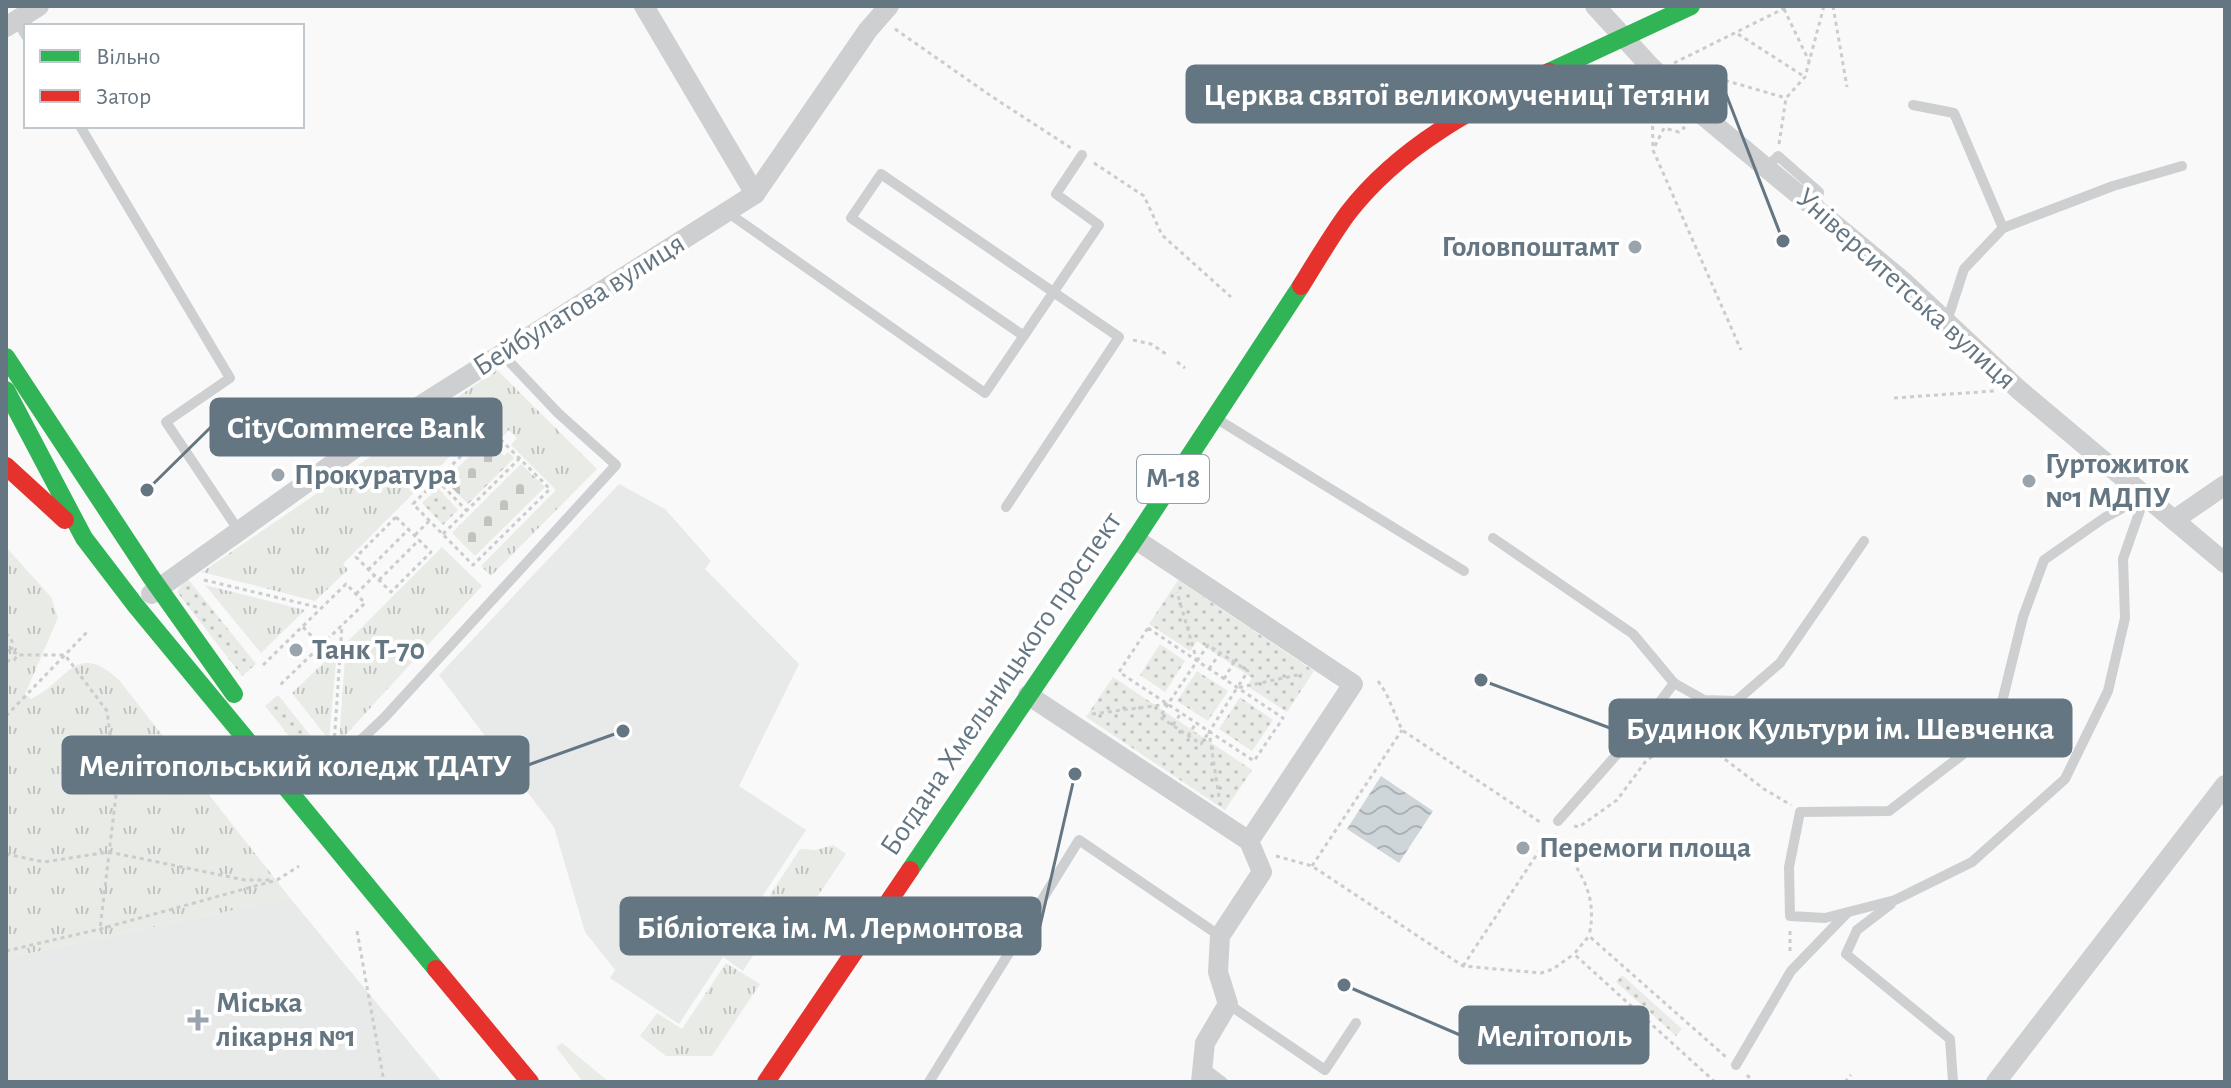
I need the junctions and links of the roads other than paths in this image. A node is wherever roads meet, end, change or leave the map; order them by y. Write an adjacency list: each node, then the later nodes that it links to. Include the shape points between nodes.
1 (39, 6): 6 (street)
2 (644, 6): 12 (street)
3 (1595, 6): 7 (street, Університетська вулиця)
4 (1691, 6): 7 (main road, Богдана Хмельницького проспект / М-18)
5 (884, 12): 12 (street, Бейбулатова вулиця)
6 (16, 28)
7 (1623, 38): 16 (street, Університетська вулиця, via 1699,112 1772,161 1816,208); 21 (main road, Богдана Хмельницького проспект / М-18, via 1536,78 1409,151 1349,212)
8 (1913, 105): 14 (lane, via 1954,113)
9 (81, 128): 27 (lane, via 230,378 166,422)
10 (1082, 155): 15 (lane, via 1056,194 1099,225)
11 (2182, 166): 14 (lane)
12 (755, 194): 13 (street, Бейбулатова вулиця)
13 (727, 212): 17 (lane, via 985,393); 18 (street, Бейбулатова вулиця)
14 (2003, 228): 16 (lane, via 1964,269)
15 (1053, 293): 17 (lane); 17 (lane, via 881,174 851,218); 25 (lane, via 1119,337)
16 (1947, 321): 24 (street, Університетська вулиця)
17 (1024, 336)
18 (502, 354): 27 (street, Бейбулатова вулиця, via 369,438); 38 (lane, via 616,465 384,718)
19 (9, 369): 34 (main road)
20 (6, 390): 28 (main road)
21 (1214, 416): 30 (main road, Богдана Хмельницького проспект / М-18); 33 (lane)
22 (6, 466): 28 (main road)
23 (2225, 485): 26 (street)
24 (2145, 496): 26 (street, Університетська вулиця); 41 (lane, via 2123,559 2125,618 2108,691 2065,779 1972,862); 42 (lane, via 2044,560 2023,617 2001,706 1962,755 1889,811 1800,812 1789,867 1790,916 1825,918)
25 (1006, 507)
26 (2174, 520): 32 (street, Університетська вулиця)
27 (239, 531): 34 (street, Бейбулатова вулиця)
28 (84, 538): 34 (main road)
29 (1493, 538): 35 (lane, via 1633,634)
30 (1135, 539): 36 (main road, Богдана Хмельницького проспект / М-18); 40 (street, via 1353,684)
31 (1864, 541): 35 (lane, via 1780,663 1736,701 1704,700)
32 (2225, 563)
33 (1464, 571)
34 (147, 597): 38 (main road, via 212,665); 45 (main road)
35 (1674, 683): 39 (lane)
36 (1028, 695): 40 (street); 49 (main road, Богдана Хмельницького проспект / М-18)
37 (2225, 785): 54 (street)
38 (308, 790): 45 (main road)
39 (1555, 825)
40 (1249, 841): 43 (street, via 1262,872)
41 (1895, 900): 42 (lane); 53 (lane, via 1857,930 1846,954 1950,1039)
42 (1848, 912): 47 (lane, via 1791,971)
43 (1220, 936): 44 (street, via 1218,972); 51 (lane, via 1079,840)
44 (1228, 1004): 46 (lane, via 1325,1070); 48 (street, via 1205,1043)
45 (466, 1007): 50 (main road)
46 (1356, 1023)
47 (1736, 1065)
48 (1202, 1074): 52 (lane)
49 (768, 1081)
50 (530, 1082)
51 (929, 1082)
52 (1223, 1082)
53 (1953, 1082)
54 (1996, 1082)

